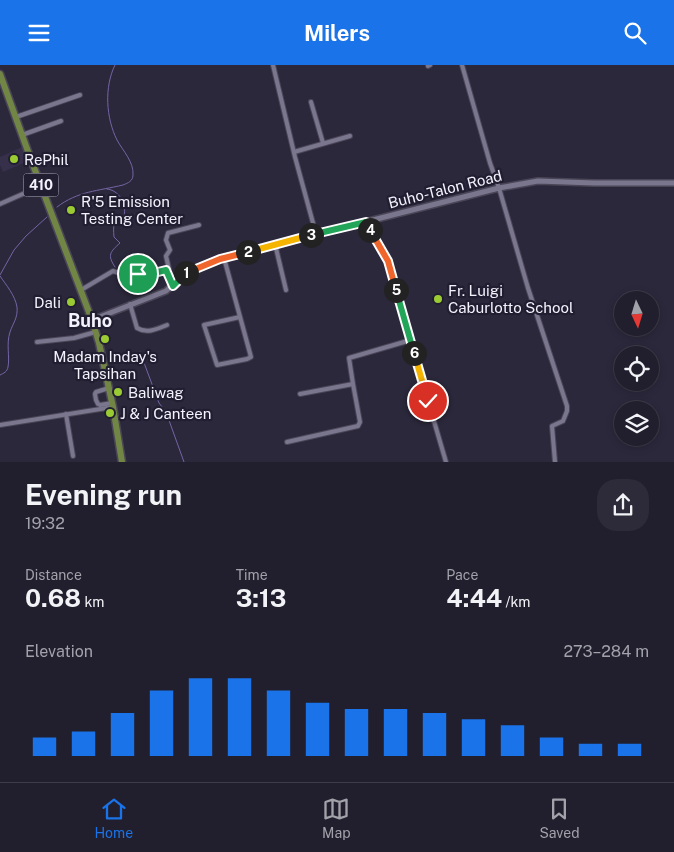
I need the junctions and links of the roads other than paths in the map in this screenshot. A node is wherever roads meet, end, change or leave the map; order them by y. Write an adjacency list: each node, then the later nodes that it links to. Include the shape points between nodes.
1 (274, 65): 11 (street)
2 (462, 65): 14 (street)
3 (0, 74): 6 (main road, 410)
4 (80, 95): 6 (street)
5 (311, 102): 10 (street)
6 (16, 117): 8 (main road, 410)
7 (61, 121): 8 (street)
8 (22, 135): 13 (main road, 410)
9 (350, 136): 10 (street)
10 (323, 143): 11 (street)
11 (294, 152): 18 (street)
12 (674, 183): 14 (street, Buho-Talon Road, via 538,181)
13 (41, 186): 15 (street); 20 (main road, 410)
14 (499, 188): 16 (street, Buho-Talon Road); 44 (street, via 567,406 563,421 552,425)
15 (0, 203)
16 (366, 222): 18 (street, Buho-Talon Road); 31 (street, via 388,261)
17 (199, 225): 22 (street, via 168,233)
18 (316, 234): 19 (street, Buho-Talon Road)
19 (275, 244): 21 (street, Buho-Talon Road); 25 (street)
20 (68, 258): 24 (main road, 410); 30 (main road, 410)
21 (224, 258): 23 (street, Buho-Talon Road, via 186,273); 27 (street)
22 (167, 272): 23 (street); 24 (street, via 124,275 113,271)
23 (173, 286): 26 (street, Buho-Talon Road)
24 (81, 290): 28 (main road, 410)
25 (286, 290)
26 (130, 304): 28 (street, Buho-Talon Road); 29 (street, via 140,330 150,331)
27 (240, 317): 27 (street, via 251,357 217,365 204,325)
28 (92, 320): 33 (main road, 410)
29 (167, 325)
30 (92, 333): 32 (street); 33 (main road, 410)
31 (411, 341): 34 (street, via 349,358); 43 (street)
32 (37, 343)
33 (103, 363): 35 (main road, 410)
34 (352, 384): 36 (street); 40 (street, via 360,422 358,427)
35 (109, 388): 37 (main road, 410); 37 (street, via 96,392 96,400 100,405)
36 (300, 394)
37 (113, 405): 38 (street); 42 (main road, 410)
38 (66, 414): 39 (street); 41 (street)
39 (0, 425)
40 (287, 442)
41 (73, 456)
42 (122, 462)
43 (446, 462)
44 (555, 462)

